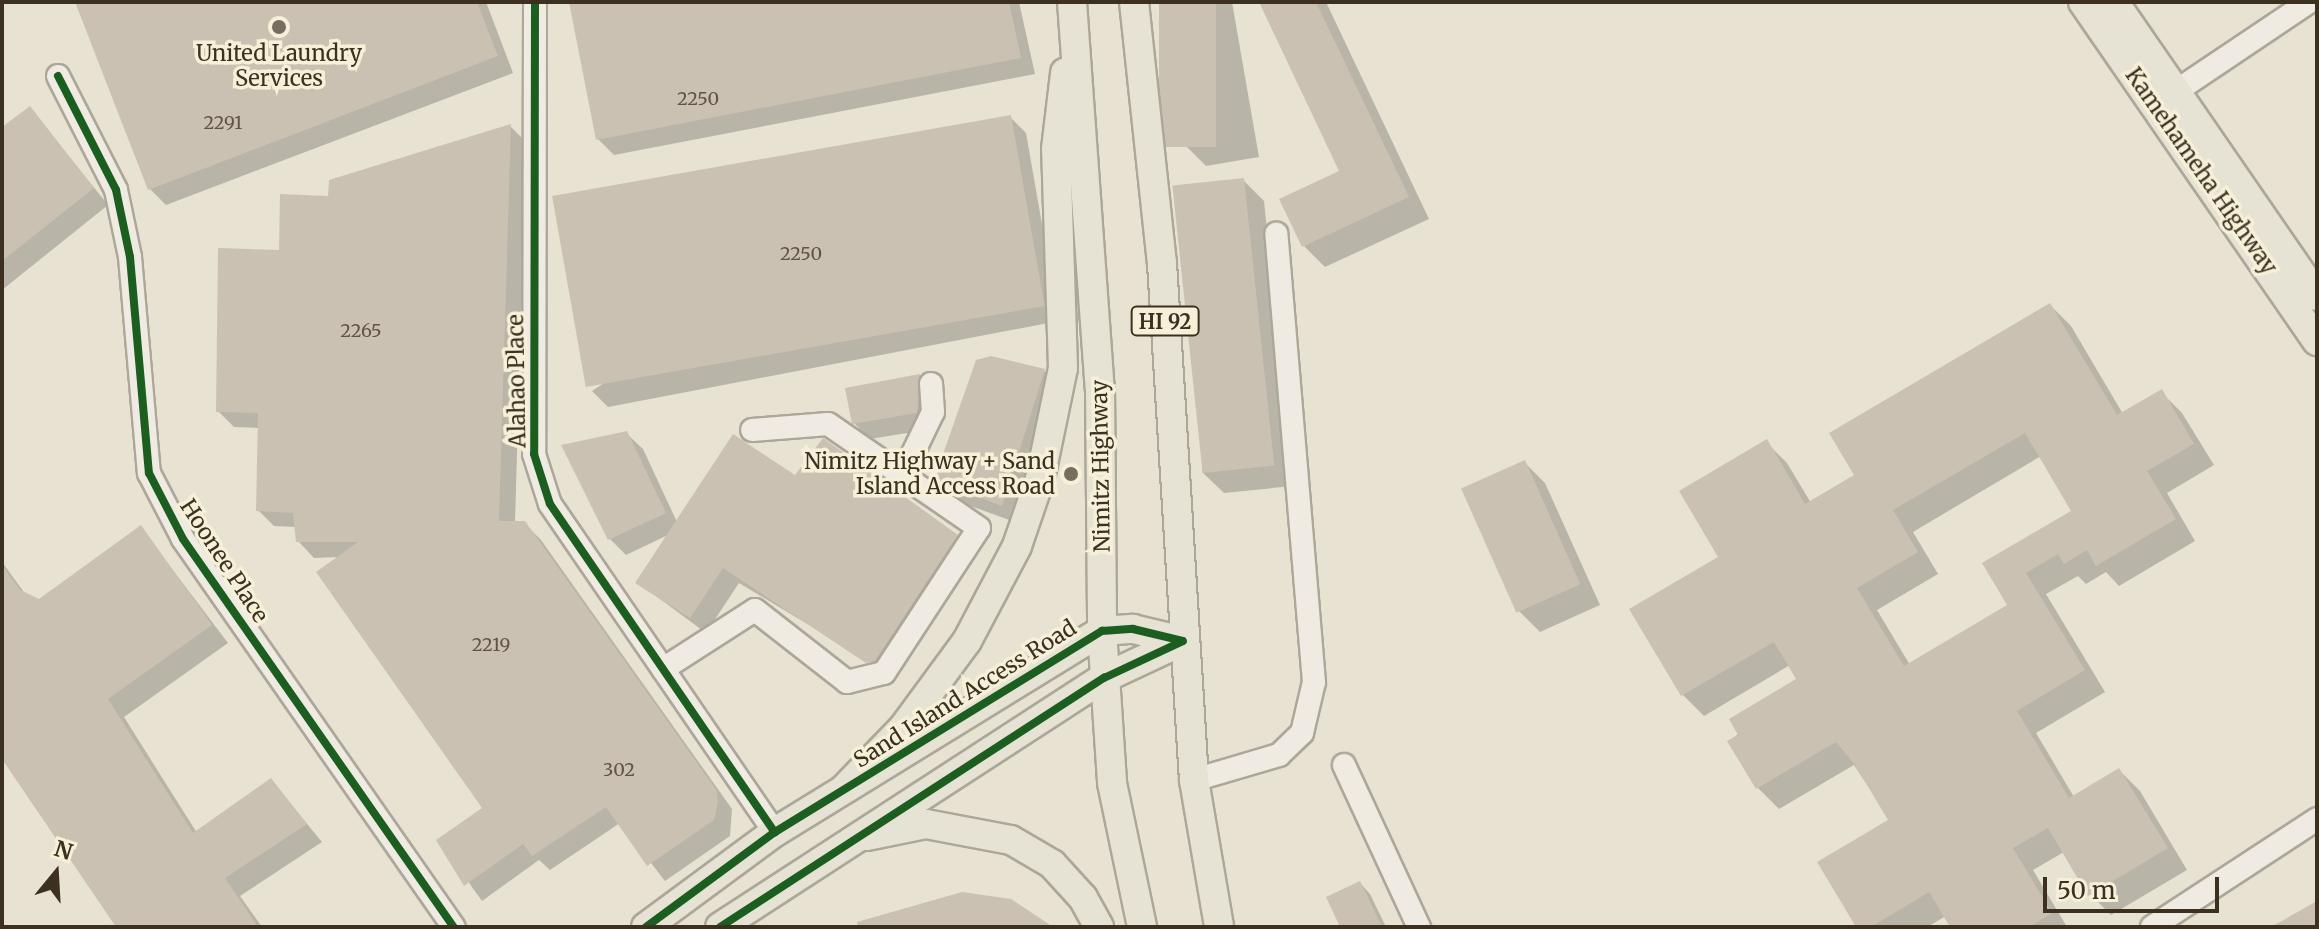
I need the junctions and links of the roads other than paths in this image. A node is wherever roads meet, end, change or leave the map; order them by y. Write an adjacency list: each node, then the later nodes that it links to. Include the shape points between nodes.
1 (535, 2): 17 (street, Alahao Place, via 534,454 550,504)
2 (1134, 2): 16 (main road, HI 92, via 1162,263)
3 (2083, 2): 8 (main road, Kamehameha Highway)
4 (2114, 2): 8 (main road, Kamehameha Highway)
5 (2309, 2): 8 (street)
6 (1072, 5): 15 (main road, Nimitz Highway / HI 92, via 1100,388); 21 (main road, via 1056,149 1063,368 1040,479 1017,546 967,641 903,728)
7 (58, 76): 25 (street, Hoonee Place, via 116,190 130,257 149,473 183,539)
8 (2166, 98): 10 (main road, Kamehameha Highway); 11 (main road, Kamehameha Highway)
9 (1276, 234): 20 (street, via 1314,682 1302,733 1279,755)
10 (2317, 296)
11 (2317, 341)
12 (931, 384): 14 (street, via 933,412)
13 (752, 430): 14 (street, via 828,424)
14 (902, 476): 17 (street, via 979,528 884,673 847,682 755,610)
15 (1102, 631): 16 (main road, Sand Island Access Road, via 1133,629); 18 (main road, Nimitz Highway / HI 92); 21 (main road, Sand Island Access Road)
16 (1183, 641): 18 (main road); 20 (main road, HI 92)
17 (663, 669): 23 (street, Alahao Place)
18 (1104, 678): 24 (main road); 29 (main road, Nimitz Highway / HI 92, via 1112,783)
19 (1344, 765): 31 (street)
20 (1194, 780): 30 (main road, HI 92)
21 (845, 788): 23 (main road, Sand Island Access Road)
22 (2317, 819): 32 (street)
23 (775, 832): 26 (main road, Sand Island Access Road)
24 (850, 839): 27 (main road); 28 (main road, via 926,824 1011,840 1052,864 1083,898)
25 (454, 927)
26 (646, 927)
27 (720, 927)
28 (1099, 927)
29 (1142, 927)
30 (1219, 927)
31 (1419, 927)
32 (2152, 927)

